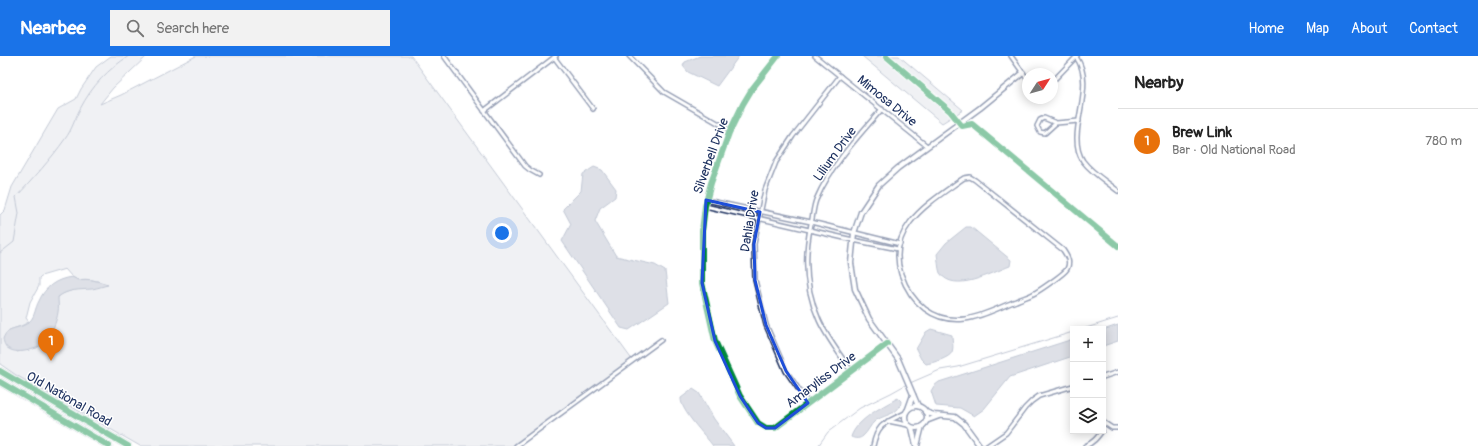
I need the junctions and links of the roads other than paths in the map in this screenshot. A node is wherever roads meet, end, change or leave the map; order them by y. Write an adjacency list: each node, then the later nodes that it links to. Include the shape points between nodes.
1 (444, 56): 14 (street)
2 (554, 56): 12 (street); 14 (street)
3 (629, 56): 17 (street, via 664,92)
4 (778, 56): 17 (street, Silverbell Drive, via 752,89)
5 (815, 56): 10 (street, Mimosa Drive)
6 (1011, 56): 8 (street)
7 (1077, 56): 11 (street); 15 (street, via 1084,75)
8 (1022, 72)
9 (1022, 75): 18 (street)
10 (840, 76): 13 (street, Mimosa Drive); 23 (street, Dahlia Drive, via 784,148 770,176)
11 (1058, 76)
12 (593, 109)
13 (882, 109): 18 (street, Mimosa Drive); 25 (street, Lilium Drive, via 832,171 816,201)
14 (484, 111): 19 (street, via 525,166)
15 (1079, 121): 16 (street); 20 (street, via 1077,145 1081,157)
16 (1056, 123): 16 (street, via 1044,118 1036,126 1040,132 1045,133)
17 (730, 130): 21 (street, Silverbell Drive)
18 (926, 146): 27 (street, via 879,185 861,212)
19 (539, 175)
20 (1118, 192)
21 (706, 200): 22 (street, Silverbell Drive); 23 (street)
22 (705, 206): 24 (street); 50 (street, Silverbell Drive, via 702,231 702,283 715,340 740,396 758,423)
23 (760, 212): 24 (street, Dahlia Drive); 25 (street)
24 (758, 218): 26 (street); 40 (street, Dahlia Drive, via 754,244 754,280 766,325 786,371)
25 (812, 222): 26 (street, Lilium Drive); 27 (street)
26 (809, 230): 28 (street); 34 (street, Lilium Drive, via 806,257 811,297 818,319)
27 (854, 233): 28 (street); 29 (street)
28 (853, 240): 30 (street); 32 (street, via 851,263 855,289 869,319)
29 (900, 244): 30 (street); 30 (street, via 904,231 917,214 961,180 970,177 1063,250 1069,259 1066,270 1034,294 965,319 948,319 929,312 916,302 905,286)
30 (898, 249)
31 (661, 340): 56 (street)
32 (887, 344): 34 (street, Amaryliss Drive); 39 (street, via 898,358)
33 (0, 371): 55 (main road, Old National Road)
34 (851, 371): 40 (street, Amaryliss Drive)
35 (1118, 372): 36 (street)
36 (1106, 376)
37 (0, 382): 54 (main road, Old National Road)
38 (1070, 387): 60 (street, via 1039,396 1025,408 1006,432)
39 (913, 394): 41 (street); 42 (street)
40 (808, 403): 50 (street, Amaryliss Drive, via 775,428)
41 (918, 406): 42 (street); 43 (street)
42 (906, 412): 46 (street); 47 (street, via 905,420)
43 (925, 412): 44 (street); 45 (street)
44 (942, 416): 45 (street); 59 (street, via 955,417 964,424)
45 (926, 420): 49 (street)
46 (886, 421): 47 (street); 57 (street, via 878,430)
47 (908, 425): 51 (street)
48 (1106, 425): 52 (street)
49 (922, 426): 51 (street); 58 (street)
50 (766, 428)
51 (912, 428): 58 (street)
52 (1118, 428)
53 (1099, 434): 61 (street)
54 (109, 446)
55 (128, 446)
56 (516, 446)
57 (872, 446)
58 (917, 446)
59 (980, 446)
60 (987, 446)
61 (1085, 446)

